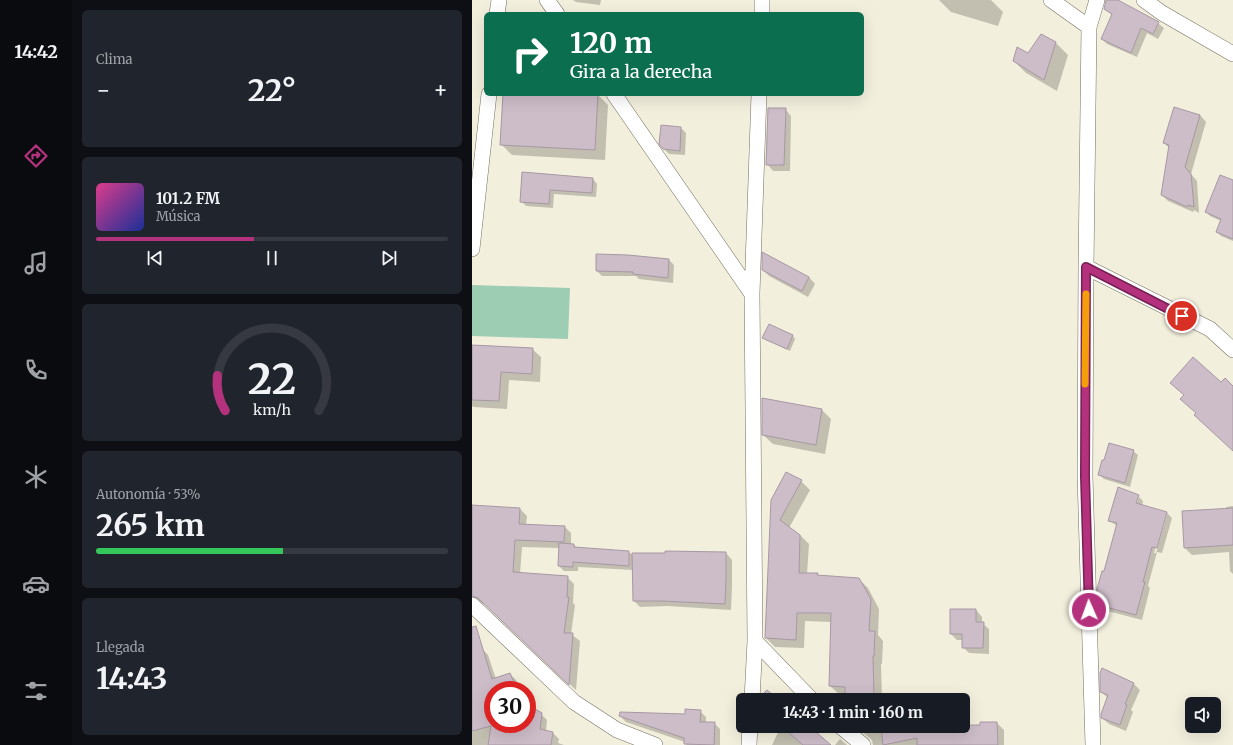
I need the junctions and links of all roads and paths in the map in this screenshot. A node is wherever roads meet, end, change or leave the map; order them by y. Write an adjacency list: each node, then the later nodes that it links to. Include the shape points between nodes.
1 (498, 0): 7 (street)
2 (546, 0): 8 (street)
3 (762, 0): 9 (street)
4 (1051, 0): 10 (street)
5 (1097, 0): 10 (street)
6 (1144, 0): 11 (street)
7 (497, 12)
8 (555, 12)
9 (762, 12)
10 (1089, 27): 16 (street)
11 (1233, 54)
12 (488, 96): 15 (street)
13 (615, 96): 17 (street)
14 (759, 96): 17 (street)
15 (472, 249)
16 (1086, 267): 18 (street, via 1210,329); 28 (street, via 1085,476)
17 (752, 294): 20 (street)
18 (1233, 350)
19 (472, 605): 25 (street, via 574,702 617,730)
20 (755, 641): 21 (street); 22 (street)
21 (752, 693)
22 (805, 693)
23 (750, 733): 26 (street)
24 (848, 733): 27 (street)
25 (656, 745)
26 (749, 745)
27 (863, 745)
28 (1093, 745)

